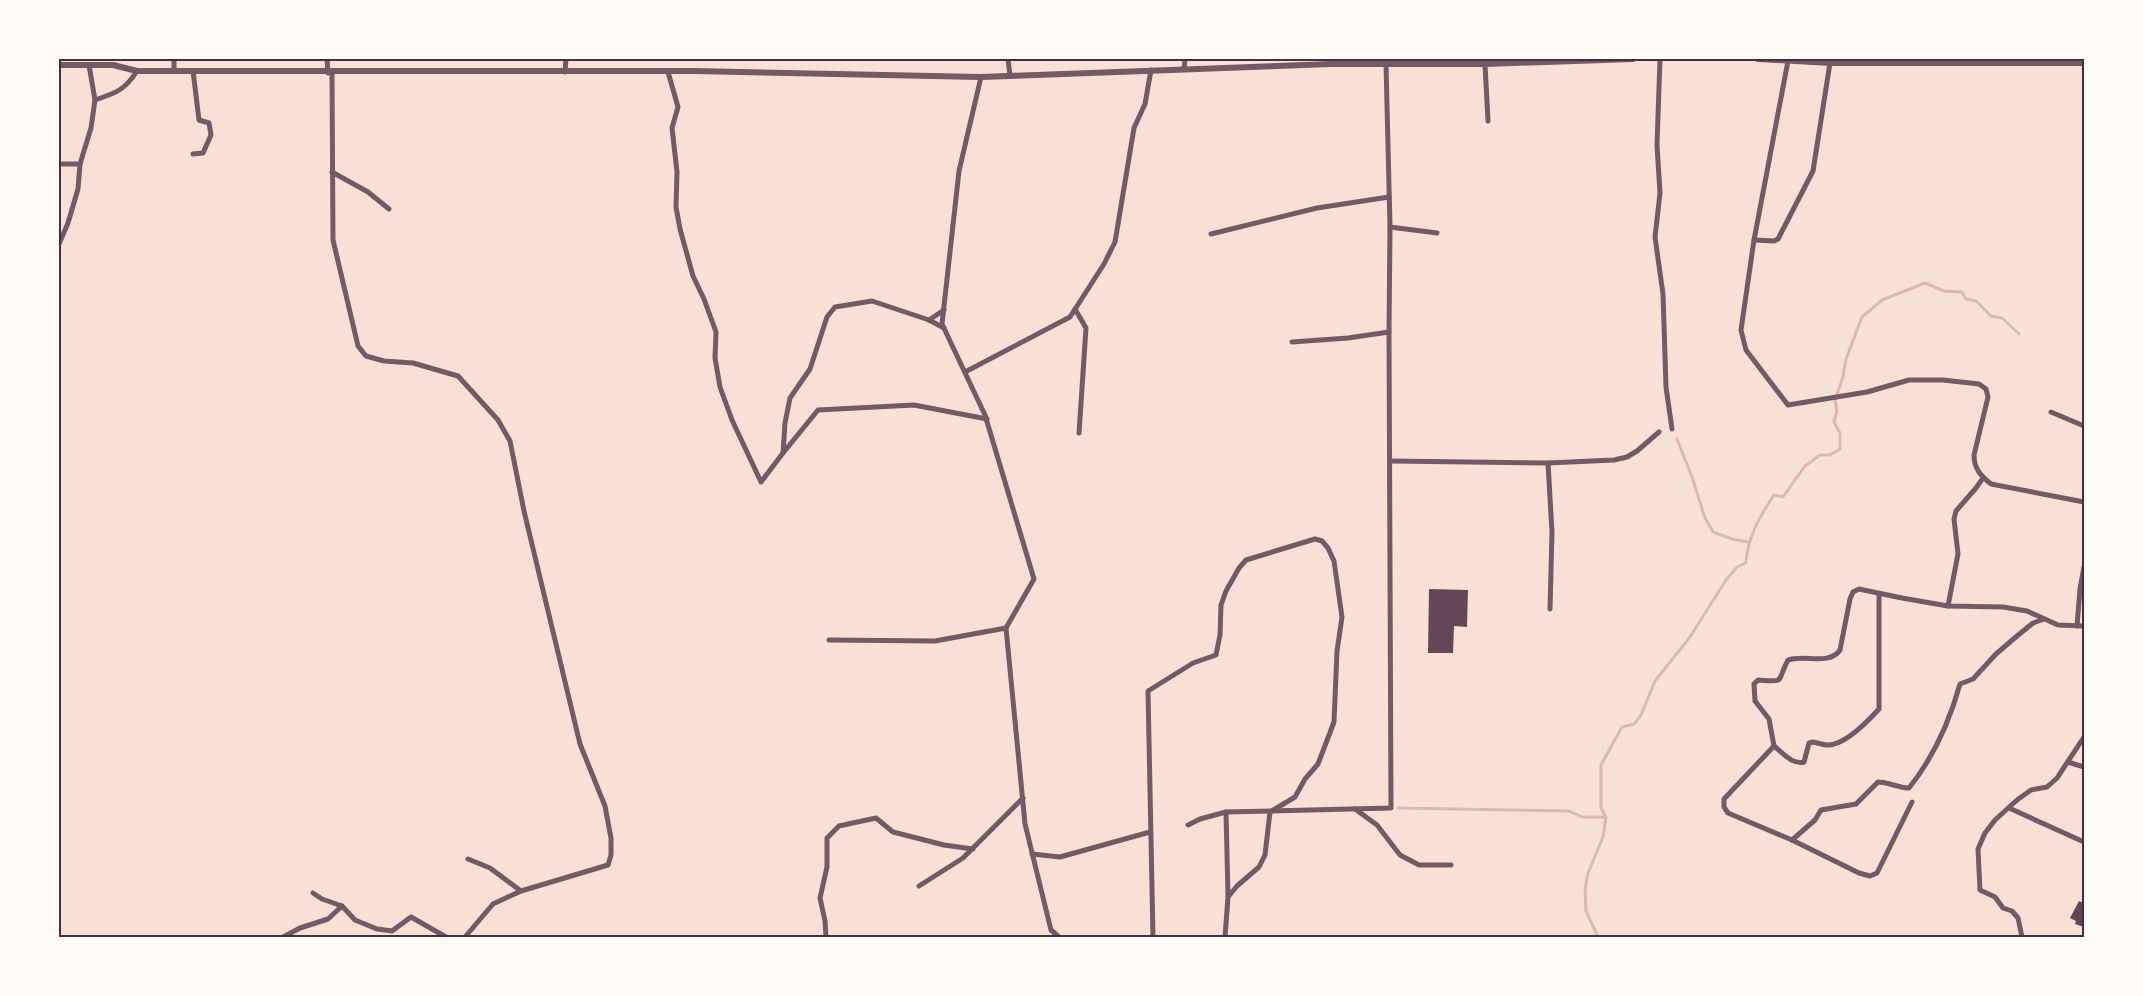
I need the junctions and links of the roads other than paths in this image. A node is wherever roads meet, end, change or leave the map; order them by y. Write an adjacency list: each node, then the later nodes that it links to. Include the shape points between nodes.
1 (174, 59): 21 (street)
2 (327, 59): 25 (street)
3 (566, 59): 23 (street)
4 (1008, 59): 26 (street)
5 (1185, 59): 18 (street)
6 (1633, 59): 15 (street)
7 (1660, 59): 51 (street, via 1657,145 1660,193 1655,237 1663,294 1666,386)
8 (1758, 59): 10 (street)
9 (1331, 61): 14 (street); 18 (street)
10 (1788, 61): 12 (street); 39 (street)
11 (1981, 61): 12 (street); 13 (street)
12 (1830, 63): 39 (street, via 1813,171 1778,239)
13 (2084, 63)
14 (1386, 64): 15 (street); 34 (street)
15 (1485, 64): 29 (street)
16 (89, 65): 17 (street); 19 (street); 28 (street)
17 (59, 66)
18 (1184, 69): 20 (street)
19 (138, 70): 21 (street); 28 (street, via 130,83 118,92)
20 (1150, 70): 26 (street); 41 (street, via 1145,104 1134,128 1115,242)
21 (174, 71): 22 (street)
22 (193, 71): 25 (street); 30 (street, via 199,120 209,123 211,135 203,153)
23 (565, 72): 24 (street); 25 (street)
24 (668, 72): 27 (street, via 806,72); 54 (street, via 678,107 672,128 677,172 676,207 693,276 716,332 715,358 720,387 761,482)
25 (330, 73): 33 (street)
26 (1010, 76): 27 (street)
27 (981, 78): 42 (street, via 959,171)
28 (95, 100): 32 (street)
29 (1488, 121)
30 (193, 154)
31 (59, 164): 32 (street)
32 (80, 164): 40 (street, via 78,190)
33 (332, 172): 35 (street); 87 (street, via 333,240 358,346 366,356 413,363 458,376 498,420 510,441 580,744 606,806 611,846 608,865)
34 (1389, 197): 36 (street); 38 (street, via 1317,208)
35 (389, 208)
36 (1390, 226): 37 (street); 45 (street)
37 (1437, 233)
38 (1211, 234)
39 (1754, 240): 57 (street, via 1741,330 1746,350 1788,404 1867,392 1909,380 1979,384 1986,389 1988,397 1974,455 1974,465)
40 (59, 244)
41 (1075, 309): 47 (street, via 1070,317); 53 (street, via 1086,328)
42 (944, 310): 43 (street); 44 (street)
43 (929, 320): 44 (street); 54 (street, via 872,301 835,307 827,317 810,369 790,398)
44 (944, 328): 47 (street)
45 (1389, 332): 46 (street); 55 (street)
46 (1292, 342)
47 (965, 372): 49 (street)
48 (2051, 412): 50 (street)
49 (986, 419): 54 (street, via 914,405 818,410); 66 (street, via 1034,579)
50 (2084, 426)
51 (1672, 429)
52 (1659, 432): 56 (street, via 1628,457 1586,463)
53 (1079, 433)
54 (783, 453)
55 (1391, 461): 56 (street); 75 (street, via 1391,808)
56 (1548, 463): 62 (street, via 1552,532)
57 (1983, 478): 58 (street, via 1991,484); 61 (street, via 1956,511 1958,554)
58 (2084, 502)
59 (2084, 568): 64 (street)
60 (1879, 594): 61 (street); 69 (street, via 1879,709 1865,724 1838,743 1809,743 1804,762 1791,759); 69 (street, via 1859,589 1853,592 1840,650 1836,655 1788,660 1778,682 1758,680 1754,684 1756,701 1769,719)
61 (1948, 606): 63 (street, via 2027,610)
62 (1550, 609)
63 (2044, 619): 64 (street, via 2058,625); 80 (street, via 2017,636 1973,679 1960,684 1954,708 1934,749 1909,788 1878,782 1856,804 1822,810)
64 (2078, 626): 65 (street)
65 (2084, 626)
66 (1006, 628): 67 (street, via 935,641); 72 (street)
67 (829, 640)
68 (2084, 737): 70 (street)
69 (1774, 746): 80 (street, via 1724,799 1724,807 1728,813)
70 (2068, 762): 71 (street); 74 (street, via 2047,787 2031,790)
71 (2084, 767)
72 (1023, 798): 82 (street); 83 (street)
73 (1912, 802): 80 (street, via 1877,872 1870,876)
74 (2009, 808): 81 (street); 98 (street, via 1985,833 1978,849 1980,887 2018,918)
75 (1354, 809): 77 (street); 85 (street, via 1377,825 1400,855 1420,865)
76 (1226, 812): 77 (street); 78 (street); 89 (street)
77 (1270, 812): 79 (street, via 1295,797 1318,764 1334,722 1342,617 1334,561 1322,541 1315,539 1246,560 1220,605 1216,655 1193,663 1148,691); 89 (street, via 1265,855 1259,867)
78 (1188, 825)
79 (1150, 832): 83 (street, via 1060,857); 96 (street)
80 (1792, 840)
81 (2084, 842)
82 (973, 849): 86 (street); 94 (street, via 893,832 876,818 838,826 827,838 827,867 820,898)
83 (1032, 854): 95 (street, via 1051,930)
84 (468, 859): 87 (street, via 490,868)
85 (1451, 865)
86 (919, 886)
87 (521, 891): 93 (street, via 493,904)
88 (313, 893): 90 (street)
89 (1228, 897): 97 (street)
90 (342, 906): 91 (street, via 328,919); 92 (street, via 354,920 377,929 392,931 411,917)
91 (283, 937)
92 (446, 937)
93 (465, 937)
94 (826, 937)
95 (1059, 937)
96 (1153, 937)
97 (1225, 937)
98 (2022, 937)

